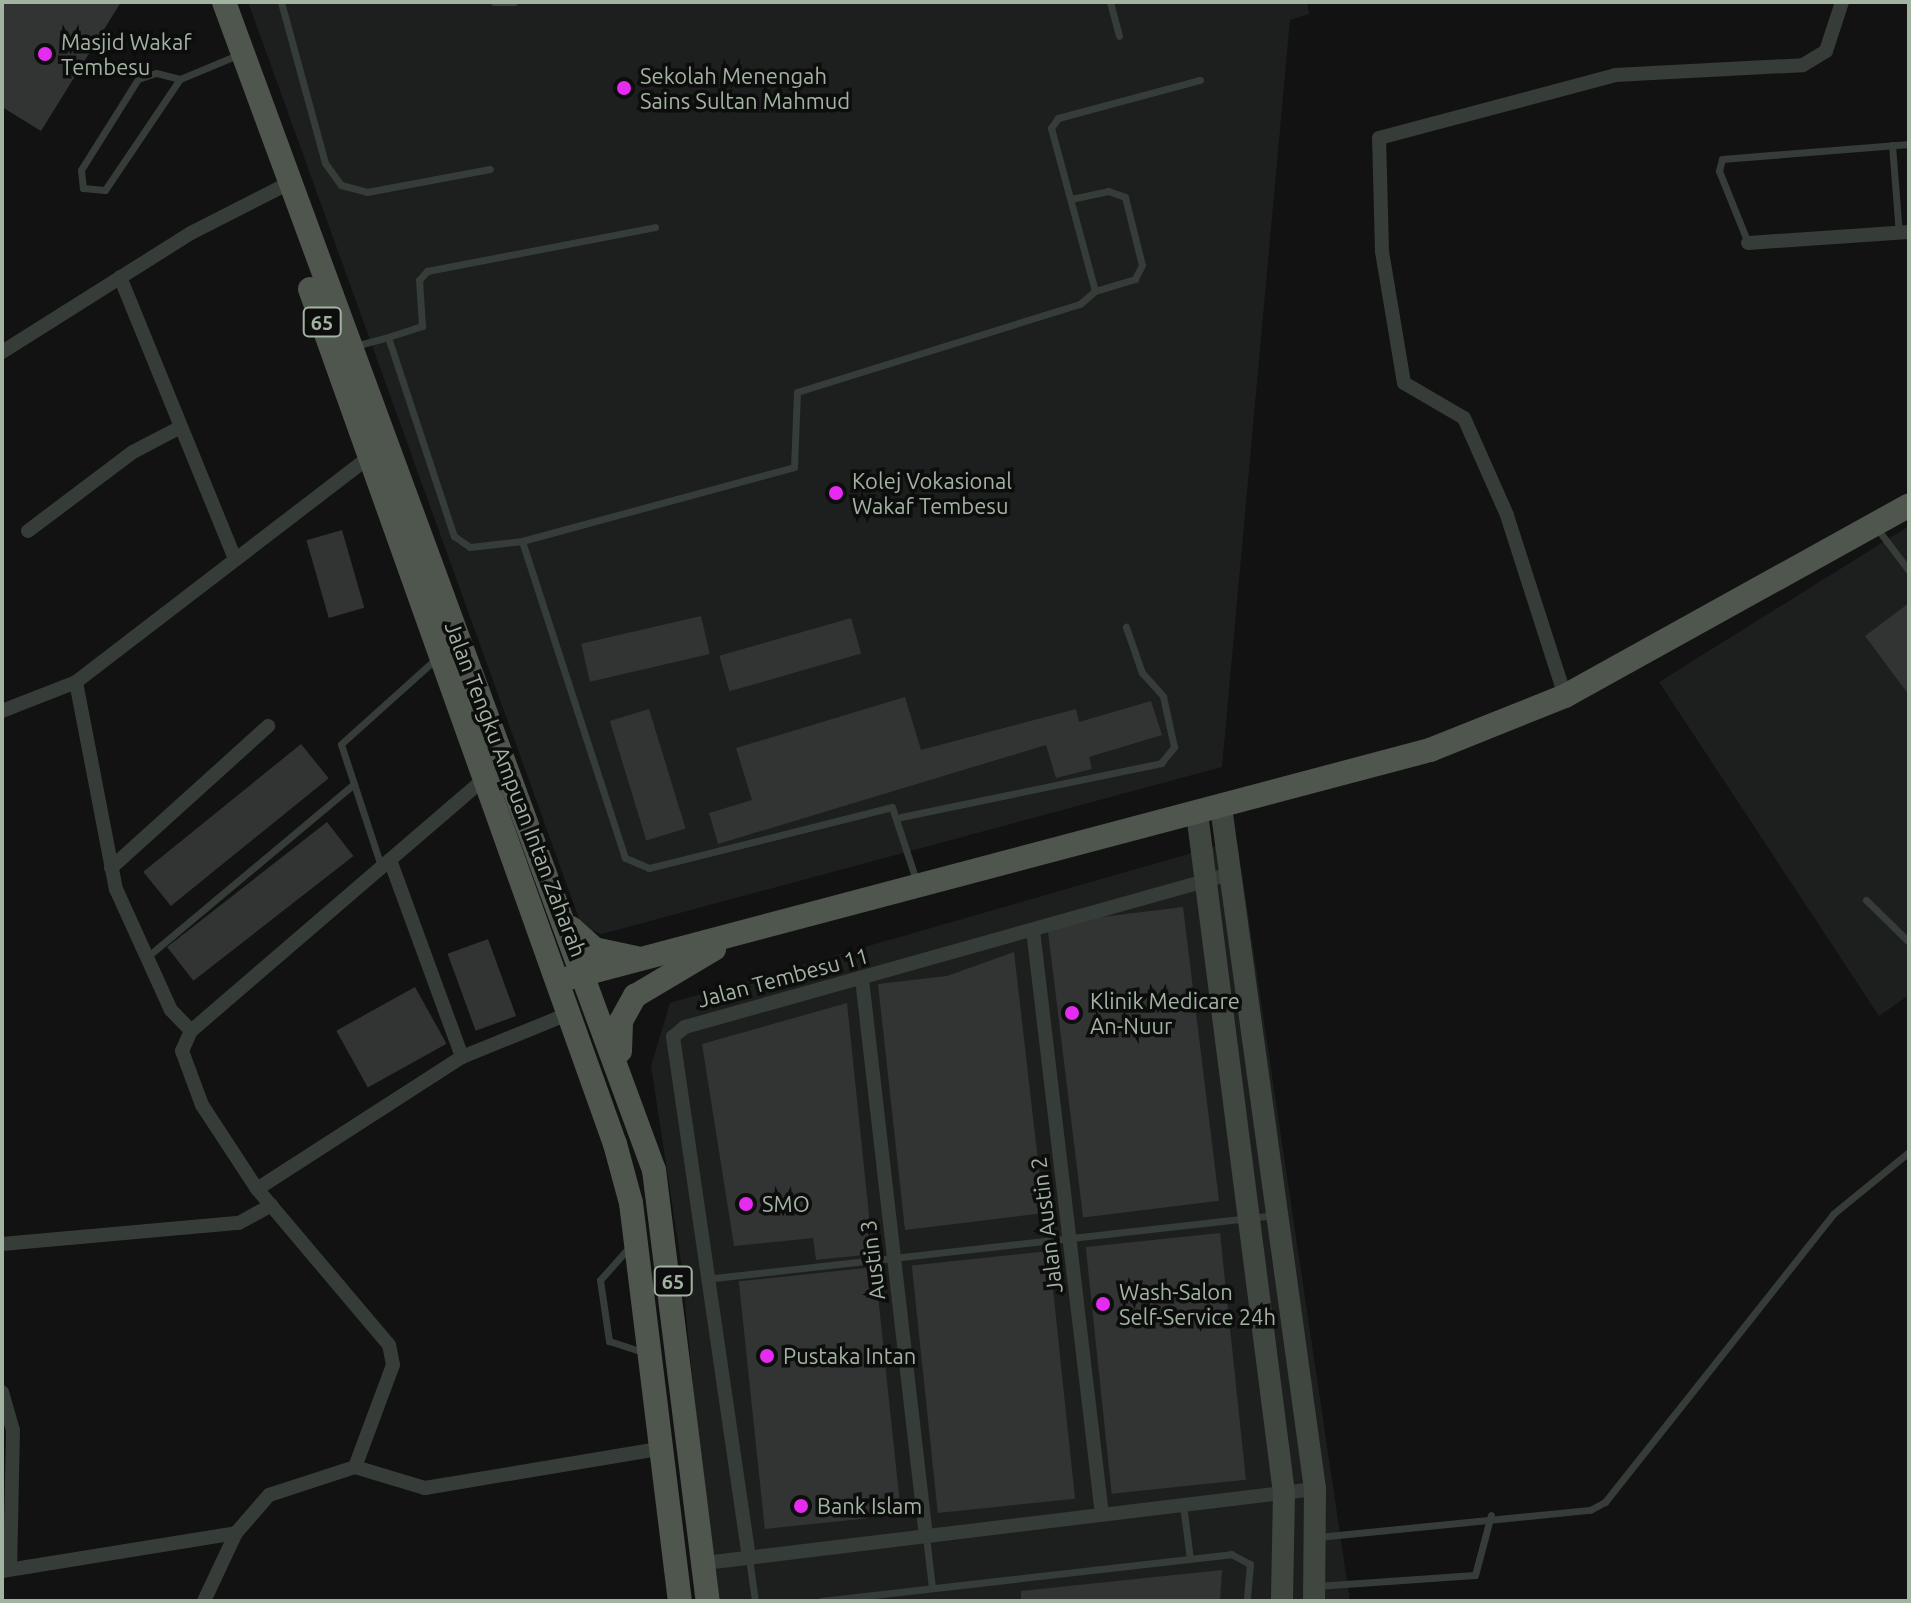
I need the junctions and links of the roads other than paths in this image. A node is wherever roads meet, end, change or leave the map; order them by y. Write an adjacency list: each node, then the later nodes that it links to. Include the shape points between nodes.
1 (209, 2): 9 (main road, Jalan Tengku Ampuan Intan Zaharah / 65)
2 (224, 2): 9 (main road, Jalan Tengku Ampuan Intan Zaharah / 65)
3 (281, 2): 14 (lane, via 325,163 341,185 367,192)
4 (494, 2): 5 (lane)
5 (514, 2)
6 (1110, 2): 8 (lane)
7 (1842, 2): 36 (street, via 1826,51 1811,63 1615,75 1379,138 1382,251 1404,383 1464,418 1507,515)
8 (1119, 36)
9 (235, 56): 10 (lane); 15 (main road, Jalan Tengku Ampuan Intan Zaharah / 65)
10 (180, 79): 10 (lane, via 105,190 83,188 81,170 138,79 156,73)
11 (1200, 80): 16 (lane, via 1058,118 1051,128)
12 (1909, 144): 13 (lane)
13 (1892, 145): 18 (lane); 19 (lane, via 1722,159 1719,171)
14 (490, 169)
15 (281, 186): 20 (street); 23 (main road, Jalan Tengku Ampuan Intan Zaharah / 65); 26 (main road, Jalan Tengku Ampuan Intan Zaharah / 65)
16 (1071, 199): 21 (lane); 21 (lane, via 1108,191 1125,197 1142,265 1135,279)
17 (655, 227): 22 (lane, via 427,271 419,280 422,326)
18 (1904, 232): 19 (street)
19 (1748, 243)
20 (120, 277): 24 (street); 25 (street)
21 (1095, 291): 30 (lane, via 1080,304 797,392 794,467)
22 (388, 337): 23 (lane); 30 (lane, via 454,536 470,547)
23 (349, 348): 26 (main road, Jalan Tengku Ampuan Intan Zaharah / 65)
24 (2, 352)
25 (179, 428): 29 (street, via 133,452); 31 (street)
26 (378, 452): 31 (street); 34 (main road, Jalan Tengku Ampuan Intan Zaharah / 65); 50 (main road, Jalan Tengku Ampuan Intan Zaharah / 65)
27 (1909, 505): 28 (main road)
28 (1874, 526): 32 (lane); 36 (main road)
29 (28, 531)
30 (522, 541): 43 (lane, via 625,858 649,868 877,807 892,807)
31 (235, 559): 35 (street)
32 (1909, 571)
33 (1126, 627): 43 (lane, via 1142,673 1163,696 1174,747 1161,763)
34 (439, 656): 39 (main road, Jalan Tengku Ampuan Intan Zaharah / 65); 40 (lane, via 344,736)
35 (76, 682): 37 (street); 45 (street)
36 (1565, 696): 41 (main road, via 1430,750)
37 (2, 711)
38 (268, 726): 45 (street)
39 (483, 780): 44 (street); 58 (main road, Jalan Tengku Ampuan Intan Zaharah / 65)
40 (354, 784): 44 (lane); 54 (lane)
41 (1221, 807): 42 (main road); 46 (street)
42 (1197, 813): 47 (street); 48 (main road)
43 (901, 817): 48 (lane)
44 (386, 864): 60 (street); 61 (street)
45 (111, 868): 54 (street)
46 (1230, 874): 47 (street, Jalan Tembesu 11); 66 (street)
47 (1205, 881): 51 (street, Jalan Tembesu 11); 67 (street)
48 (917, 886): 52 (main road)
49 (1866, 900): 53 (lane)
50 (563, 915): 55 (main road, via 594,949); 56 (main road, Jalan Tengku Ampuan Intan Zaharah / 65)
51 (1033, 930): 57 (street, Jalan Tembesu 11); 68 (street, Jalan Austin 2)
52 (744, 932): 55 (main road); 62 (main road, via 635,996 621,1021)
53 (1909, 942)
54 (145, 958): 60 (street)
55 (640, 959): 56 (main road)
56 (585, 973): 58 (main road); 62 (main road, Jalan Tengku Ampuan Intan Zaharah / 65)
57 (862, 979): 71 (street, Austin 3); 72 (street, Jalan Tembesu 11, via 685,1027 673,1037)
58 (555, 982): 59 (main road, Jalan Tengku Ampuan Intan Zaharah / 65)
59 (568, 1014): 61 (street); 69 (main road, Jalan Tengku Ampuan Intan Zaharah / 65, via 615,1144)
60 (191, 1031): 64 (street, via 182,1051 186,1075)
61 (462, 1057): 64 (street)
62 (624, 1076): 87 (main road, Jalan Tengku Ampuan Intan Zaharah / 65, via 664,1211)
63 (1909, 1152): 81 (lane, via 1833,1214 1605,1502 1590,1510)
64 (257, 1189): 65 (street)
65 (271, 1205): 70 (street, via 239,1223); 76 (street, via 389,1345 393,1365)
66 (1279, 1215): 67 (lane); 77 (street)
67 (1250, 1218): 68 (lane); 78 (street)
68 (1069, 1238): 71 (lane); 80 (street, Jalan Austin 2)
69 (636, 1240): 73 (main road, Jalan Tengku Ampuan Intan Zaharah / 65); 73 (lane, via 600,1280 609,1341)
70 (2, 1244)
71 (894, 1258): 72 (lane); 83 (street, Austin 3)
72 (714, 1278): 85 (street, Jalan Tembesu 11)
73 (651, 1354): 75 (main road, Jalan Tengku Ampuan Intan Zaharah / 65)
74 (2, 1392): 88 (street, via 13,1430)
75 (663, 1448): 76 (street, via 425,1488); 92 (main road, Jalan Tengku Ampuan Intan Zaharah / 65)
76 (355, 1467): 82 (street, via 269,1495)
77 (1315, 1489): 78 (street); 84 (street)
78 (1284, 1493): 79 (street); 97 (street)
79 (1183, 1505): 80 (street); 86 (lane)
80 (1102, 1515): 83 (street)
81 (1491, 1515): 84 (lane); 90 (lane, via 1475,1575)
82 (236, 1533): 88 (street); 91 (street)
83 (926, 1536): 85 (street); 89 (lane)
84 (1316, 1537): 90 (street)
85 (749, 1558): 87 (street); 94 (lane)
86 (1190, 1559): 89 (lane); 96 (lane, via 1245,1558)
87 (705, 1563): 93 (main road, Jalan Tengku Ampuan Intan Zaharah / 65)
88 (6, 1570)
89 (932, 1588): 95 (lane)
90 (1314, 1593)
91 (204, 1601)
92 (680, 1601)
93 (708, 1601)
94 (755, 1601)
95 (821, 1601)
96 (1247, 1601)
97 (1282, 1601)

